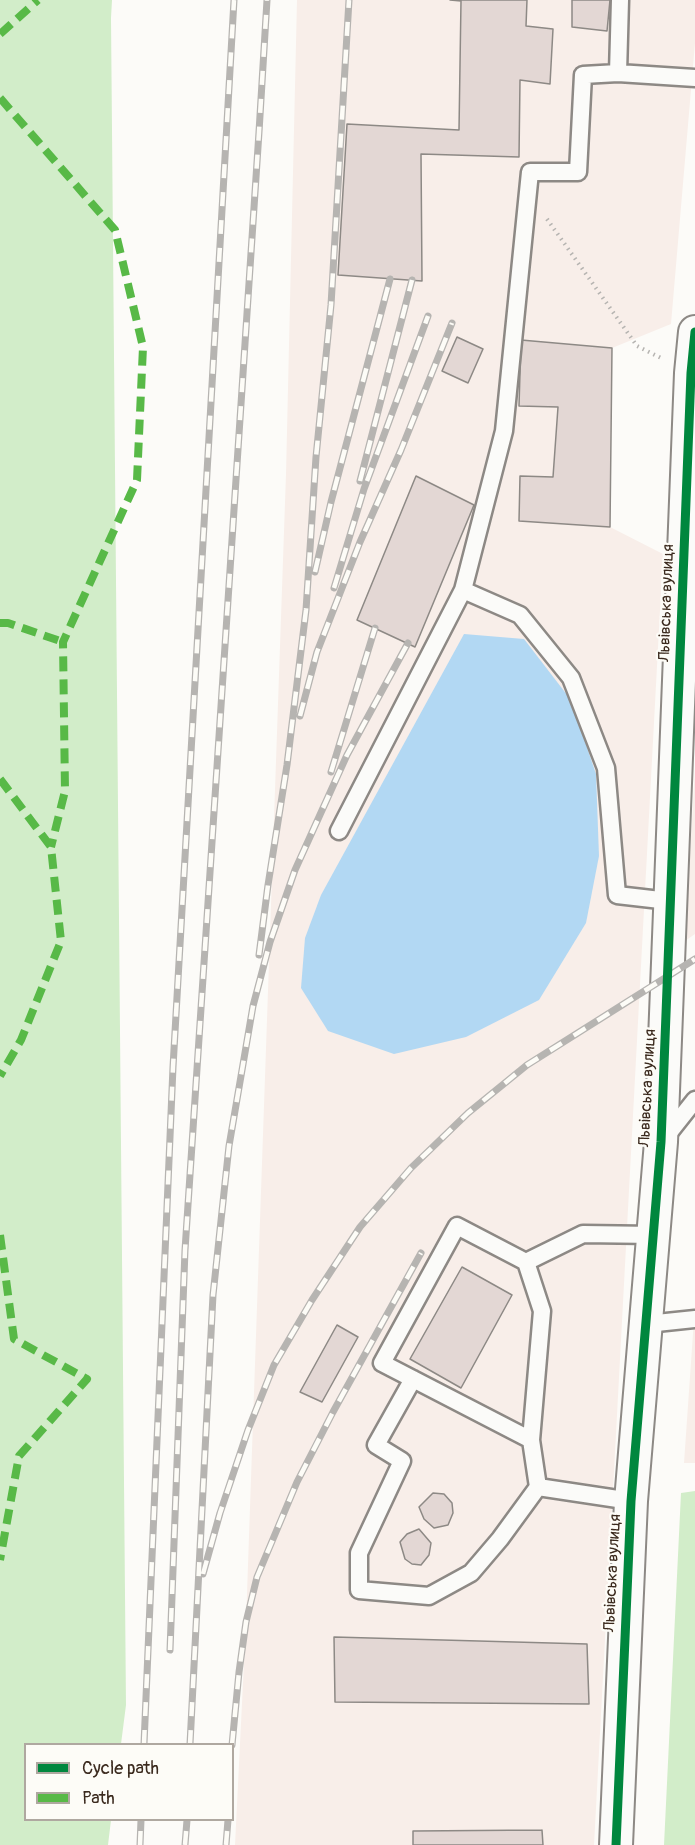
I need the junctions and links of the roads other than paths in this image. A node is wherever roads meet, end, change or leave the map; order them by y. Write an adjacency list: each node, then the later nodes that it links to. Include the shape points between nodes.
1 (620, 0): 2 (lane)
2 (618, 73): 3 (lane); 5 (lane, via 583,75 578,172 530,172 504,431)
3 (695, 78)
4 (695, 332): 7 (street, Львівська вулиця)
5 (463, 590): 6 (lane); 7 (lane, via 520,615 571,678 606,768 617,895)
6 (339, 831)
7 (669, 901): 9 (street, Львівська вулиця)
8 (695, 1100): 9 (lane)
9 (661, 1142): 10 (street, Львівська вулиця)
10 (655, 1235): 11 (lane, via 583,1234); 13 (street, Львівська вулиця)
11 (526, 1262): 14 (lane, via 457,1226 382,1363); 15 (lane, via 542,1311)
12 (695, 1319): 13 (lane)
13 (647, 1324): 17 (street, Львівська вулиця)
14 (413, 1379): 15 (lane); 16 (lane, via 376,1445 402,1461 359,1553 359,1590 429,1596 471,1574)
15 (531, 1440): 16 (lane)
16 (538, 1487): 17 (lane)
17 (632, 1501): 18 (street, Львівська вулиця)
18 (616, 1845)

